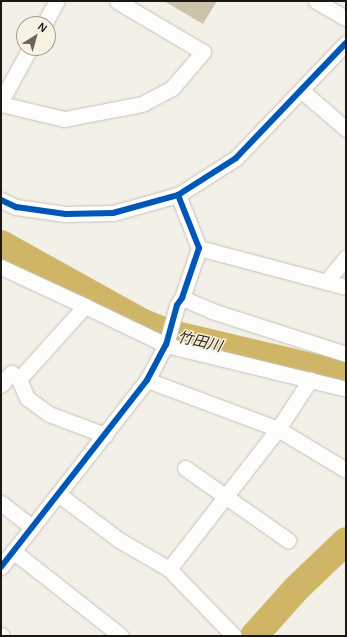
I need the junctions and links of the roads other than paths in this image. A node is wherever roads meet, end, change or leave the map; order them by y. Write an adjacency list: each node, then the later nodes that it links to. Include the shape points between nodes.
1 (57, 1): 4 (street)
2 (117, 1): 10 (street, via 203,52 172,88 142,104 64,119)
3 (316, 1): 5 (street)
4 (49, 16)
5 (346, 18)
6 (346, 43): 8 (street)
7 (26, 56): 9 (street)
8 (302, 91): 11 (street); 12 (street, via 236,158)
9 (1, 101)
10 (1, 104)
11 (346, 128)
12 (178, 196): 13 (street, via 113,213 66,214 16,207); 14 (street)
13 (1, 200)
14 (199, 248): 17 (street); 19 (street)
15 (346, 257): 17 (street)
16 (1, 268): 20 (street)
17 (326, 282): 18 (street)
18 (346, 288)
19 (179, 302): 21 (street); 22 (street)
20 (85, 306): 21 (street); 23 (street)
21 (167, 343): 24 (street); 25 (street)
22 (346, 354)
23 (19, 379): 26 (street, via 11,373); 29 (street, via 27,398 49,414)
24 (147, 380): 28 (street); 29 (street)
25 (310, 380): 27 (street); 28 (street)
26 (1, 385)
27 (346, 389)
28 (278, 429): 31 (street); 33 (street)
29 (105, 435): 32 (street)
30 (185, 468): 33 (street)
31 (346, 470)
32 (58, 494): 35 (street); 39 (street, via 119,540)
33 (226, 496): 36 (street); 39 (street)
34 (1, 503): 35 (street)
35 (32, 527): 37 (street)
36 (288, 540)
37 (13, 551): 38 (street); 40 (street)
38 (1, 567)
39 (169, 569): 41 (street)
40 (121, 636)
41 (234, 636)

